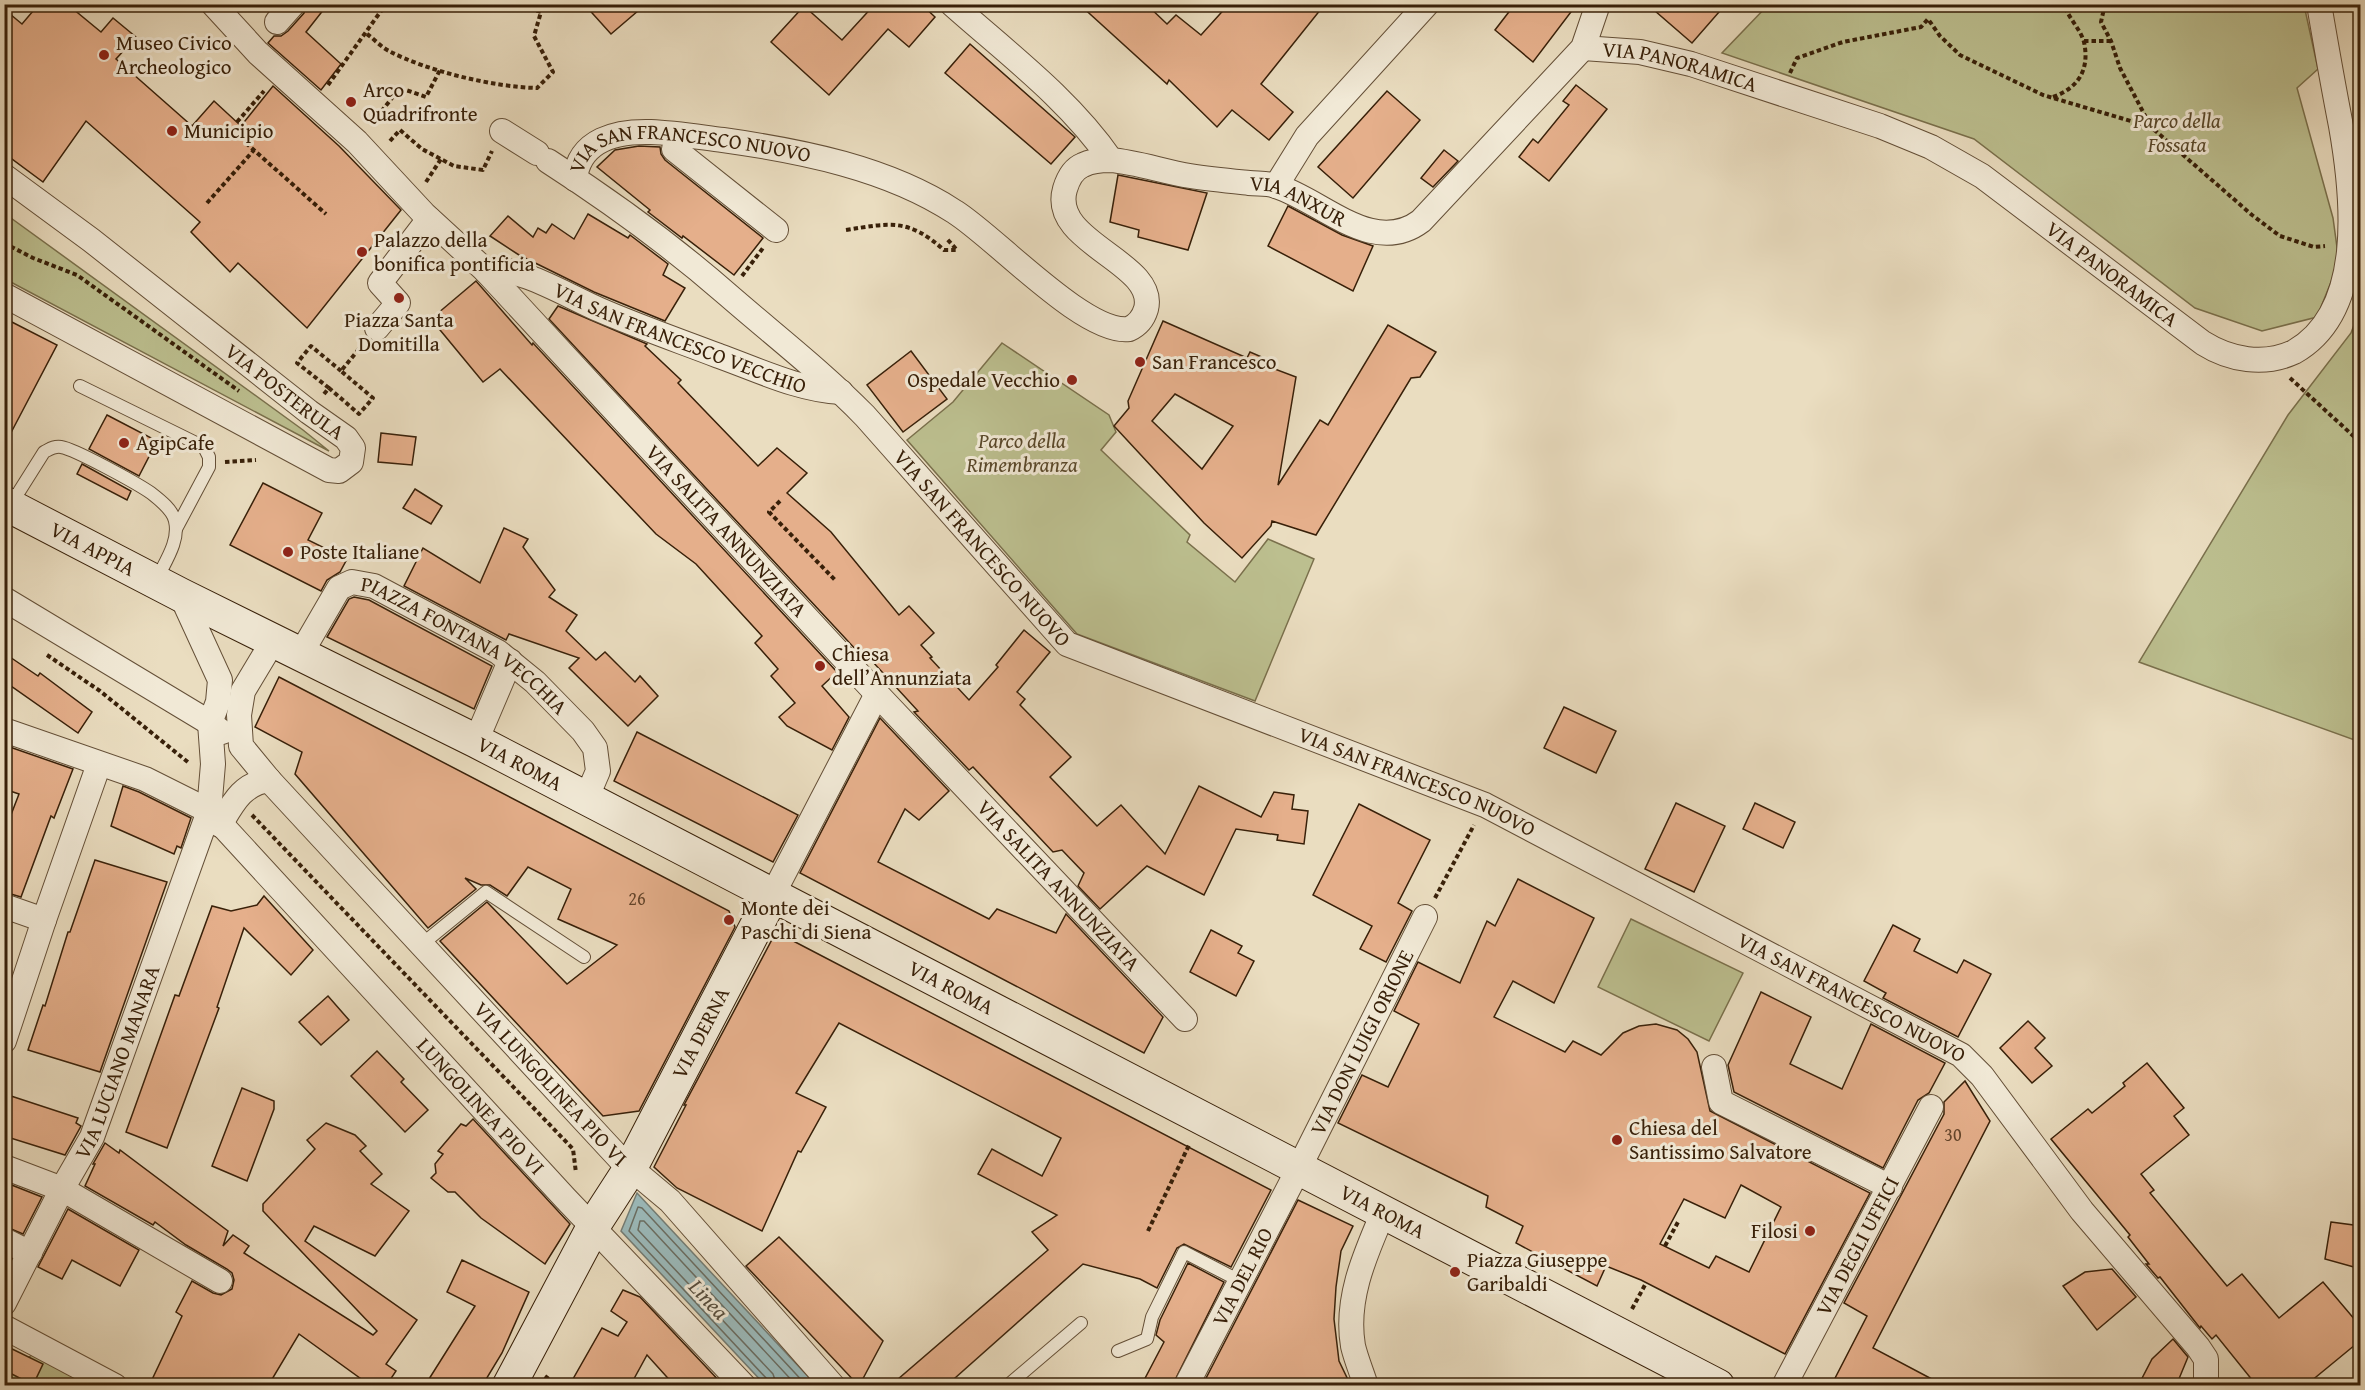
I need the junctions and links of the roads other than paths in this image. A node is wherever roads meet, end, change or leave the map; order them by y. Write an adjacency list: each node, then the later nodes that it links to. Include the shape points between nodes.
1 (213, 4): 13 (street, VIA SALITA ANNUNZIATA, via 258,53 357,142)
2 (952, 4): 9 (street, via 1068,108)
3 (1427, 4): 12 (street, via 1307,136)
4 (1598, 4): 6 (street, VIA ANXUR)
5 (2319, 4): 6 (street, VIA PANORAMICA, via 2354,197 2355,244 2349,289 2337,317 2311,343 2275,359 2234,357 2203,343 1998,188 1945,154 1898,133 1665,57)
6 (1583, 48): 12 (street, VIA ANXUR, via 1421,221 1405,231 1373,233)
7 (502, 131): 11 (street)
8 (674, 149): 14 (street)
9 (1112, 160): 11 (street, VIA SAN FRANCESCO NUOVO, via 1076,169 1067,181 1063,200 1075,225 1143,285 1147,302 1142,319 1123,330 1101,324 1075,308 954,211 914,189 807,155 752,144 640,132 613,136 592,145 582,157); 12 (street, VIA ANXUR, via 1190,176)
10 (4, 176): 16 (street, VIA POSTERULA, via 351,442 353,458 344,469 329,470)
11 (575, 179): 19 (street, VIA SAN FRANCESCO NUOVO, via 709,277)
12 (1276, 186)
13 (429, 219): 15 (street, VIA SALITA ANNUNZIATA); 17 (street, via 380,283 398,303)
14 (776, 230)
15 (486, 271): 19 (street, VIA SAN FRANCESCO VECCHIO, via 524,274 619,318 776,377); 26 (street, VIA SALITA ANNUNZIATA)
16 (4, 295)
17 (377, 328)
18 (80, 386): 21 (lane, via 204,447 209,464)
19 (841, 392): 71 (street, VIA SAN FRANCESCO NUOVO, via 1067,644 1485,805 1961,1054 1982,1076 2082,1211 2198,1347 2206,1359)
20 (7, 505): 21 (lane, via 44,452 62,447 152,494 174,518); 22 (main road, VIA APPIA)
21 (176, 529): 22 (lane)
22 (168, 589): 24 (main road, VIA ROMA); 27 (street, via 220,680 218,702)
23 (4, 599): 27 (street, VIA LUNGOLINEA PIO VI)
24 (286, 648): 25 (street, PIAZZA FONTANA VECCHIA, via 336,592 346,584 358,582 374,586); 29 (main road, VIA ROMA); 30 (street, via 243,691 239,715)
25 (510, 661): 29 (street); 33 (street, PIAZZA FONTANA VECCHIA, via 591,741 598,763 597,777)
26 (878, 694): 35 (street); 42 (street, VIA SALITA ANNUNZIATA)
27 (210, 723): 30 (street, VIA LUNGOLINEA PIO VI); 34 (street)
28 (4, 730): 31 (street, LUNGOLINEA PIO VI)
29 (476, 741): 33 (main road, VIA ROMA)
30 (241, 746): 32 (street, VIA LUNGOLINEA PIO VI)
31 (99, 764): 34 (street, LUNGOLINEA PIO VI, via 169,790); 38 (street)
32 (269, 780): 34 (street, via 253,784); 39 (street, VIA LUNGOLINEA PIO VI)
33 (586, 799): 35 (main road, VIA ROMA)
34 (215, 818): 50 (street, VIA LUCIANO MANARA, via 98,1124); 52 (street, LUNGOLINEA PIO VI)
35 (772, 896): 47 (main road, VIA ROMA); 48 (main road, VIA DERNA)
36 (4, 906): 38 (street)
37 (1425, 917): 47 (street, VIA DON LUIGI ORIONE)
38 (44, 920): 41 (street)
39 (421, 945): 40 (lane, via 486,892); 48 (street, VIA LUNGOLINEA PIO VI)
40 (584, 957)
41 (15, 973): 43 (street)
42 (1185, 1019)
43 (4, 1041)
44 (1714, 1067): 49 (street, via 1720,1102)
45 (1931, 1107): 49 (street, VIA DEGLI UFFICI)
46 (4, 1167): 50 (street)
47 (1299, 1168): 51 (main road, VIA ROMA); 56 (street, VIA DEL RIO)
48 (630, 1169): 52 (main road, VIA DERNA); 65 (street, VIA LUNGOLINEA PIO VI, via 670,1201)
49 (1890, 1187): 70 (street, VIA DEGLI UFFICI)
50 (62, 1189): 54 (street, VIA LUCIANO MANARA); 55 (street)
51 (1383, 1213): 61 (main road, VIA ROMA); 68 (street, via 1365,1254 1353,1306 1353,1345)
52 (594, 1228): 63 (main road, VIA DERNA); 64 (street, LUNGOLINEA PIO VI)
53 (4, 1240): 54 (street)
54 (30, 1253): 57 (street, VIA LUCIANO MANARA)
55 (220, 1281)
56 (1240, 1281): 60 (lane, via 1184,1252 1152,1317 1147,1339); 67 (street, VIA DEL RIO)
57 (4, 1303)
58 (1081, 1323): 66 (lane)
59 (4, 1327): 62 (street)
60 (1118, 1351)
61 (1678, 1377): 69 (main road, VIA ROMA)
62 (115, 1386)
63 (509, 1386)
64 (744, 1386)
65 (833, 1386)
66 (1007, 1386)
67 (1186, 1386)
68 (1366, 1386)
69 (1718, 1386)
70 (1784, 1386)
71 (2206, 1386)

